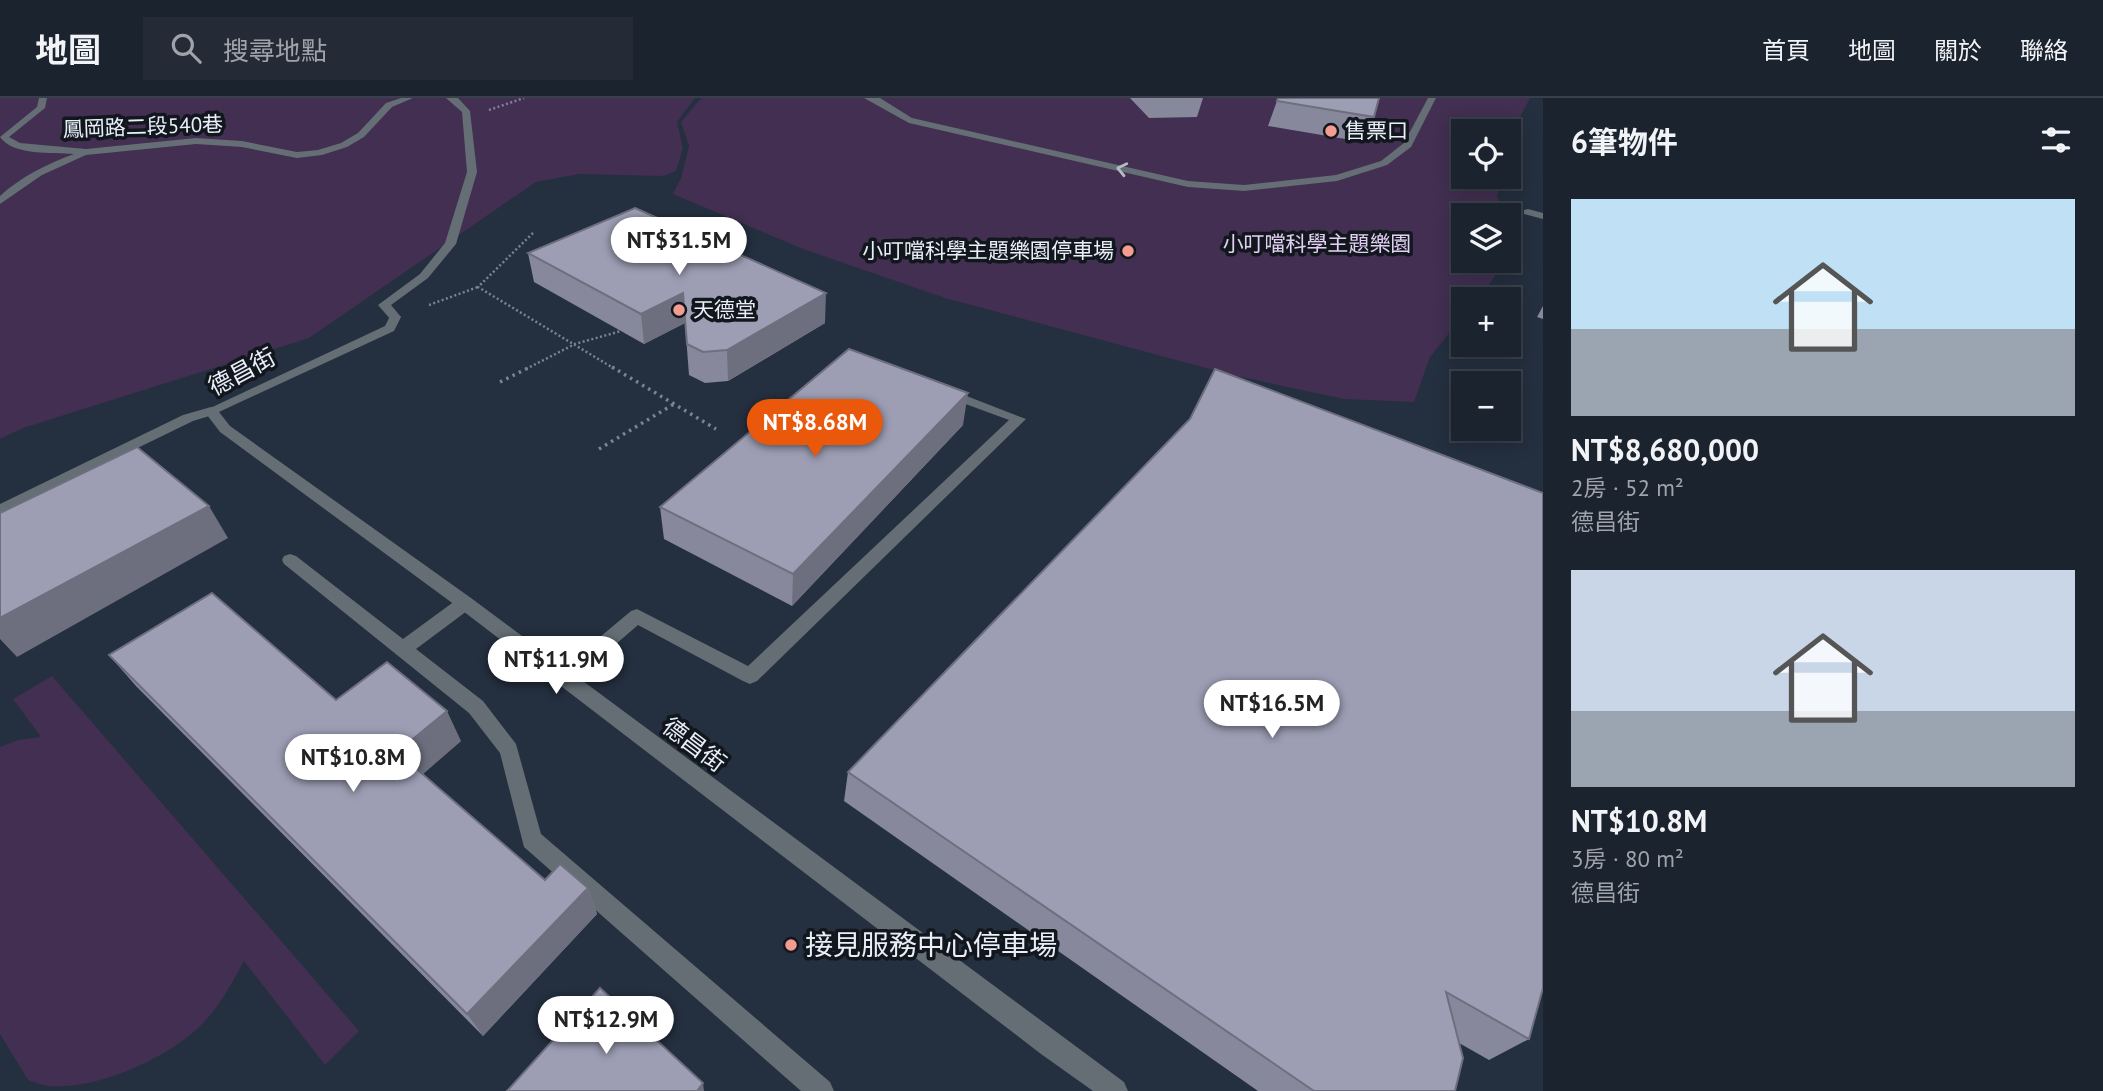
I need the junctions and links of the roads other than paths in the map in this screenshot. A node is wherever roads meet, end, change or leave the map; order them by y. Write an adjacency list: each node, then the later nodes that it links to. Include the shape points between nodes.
1 (43, 98): 6 (street, 鳳岡路二段540巷, via 41,108 4,136 8,142)
2 (410, 98): 6 (street, 鳳岡路二段540巷, via 389,105 361,135 319,153 297,155 196,141)
3 (450, 98): 11 (street, 德昌街, via 466,111 472,172 450,244 424,276 384,305 395,317 390,328)
4 (874, 98): 5 (street, one-way to 4, via 1408,145 1384,163 1337,178 1244,188 1188,184 909,120)
5 (1432, 98)
6 (86, 152): 7 (street, via 20,182)
7 (0, 201)
8 (1528, 212): 9 (street)
9 (1543, 216)
10 (932, 387): 16 (street, via 1018,419 750,676 637,615)
11 (211, 411): 12 (street); 14 (street, 德昌街, via 225,429)
12 (0, 510)
13 (290, 560): 15 (street)
14 (465, 603): 15 (street); 16 (street, 德昌街)
15 (403, 649): 17 (street, via 476,708 509,750 532,840)
16 (564, 678): 18 (street, 德昌街)
17 (821, 1091)
18 (1115, 1091)

